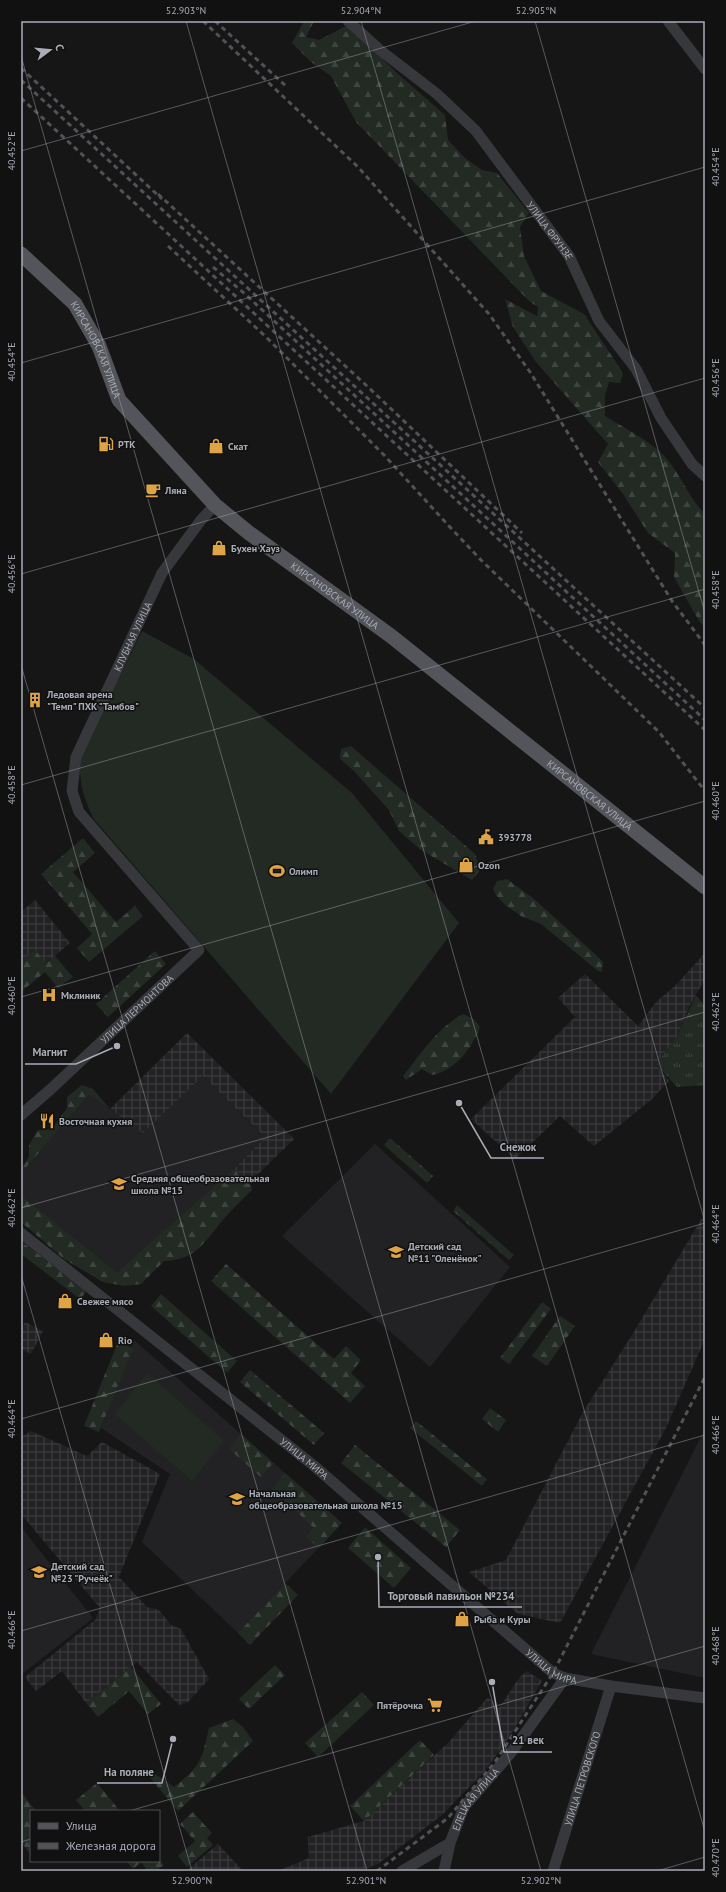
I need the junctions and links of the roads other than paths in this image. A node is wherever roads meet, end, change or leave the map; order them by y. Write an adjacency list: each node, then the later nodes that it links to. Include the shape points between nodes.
1 (348, 21): 5 (street, УЛИЦА ФРУНЗЕ, via 380,50 437,94 476,131 569,256 599,321 636,369 661,418 692,464)
2 (668, 21): 3 (street)
3 (705, 69)
4 (21, 254): 6 (main road, КИРСАНОВСКАЯ УЛИЦА, via 75,304 99,346 119,400)
5 (705, 476)
6 (215, 505): 7 (main road, КИРСАНОВСКАЯ УЛИЦА, via 249,533 391,636); 8 (street, КЛУБНАЯ УЛИЦА, via 162,573 76,757 72,791 79,812)
7 (705, 887)
8 (199, 950): 9 (street, УЛИЦА ЛЕРМОНТОВА)
9 (21, 1115)
10 (21, 1233): 11 (street, УЛИЦА МИРА, via 313,1465 538,1661 553,1673)
11 (565, 1678): 12 (street, УЛИЦА МИРА); 14 (street, ЕЛЕЦКАЯ УЛИЦА, via 510,1754 464,1806)
12 (612, 1686): 13 (street, УЛИЦА МИРА); 17 (street, УЛИЦА ПЕТРОВСКОГО)
13 (705, 1698)
14 (450, 1843): 15 (street); 16 (street, ЕЛЕЦКАЯ УЛИЦА)
15 (402, 1871)
16 (444, 1871)
17 (553, 1871)

